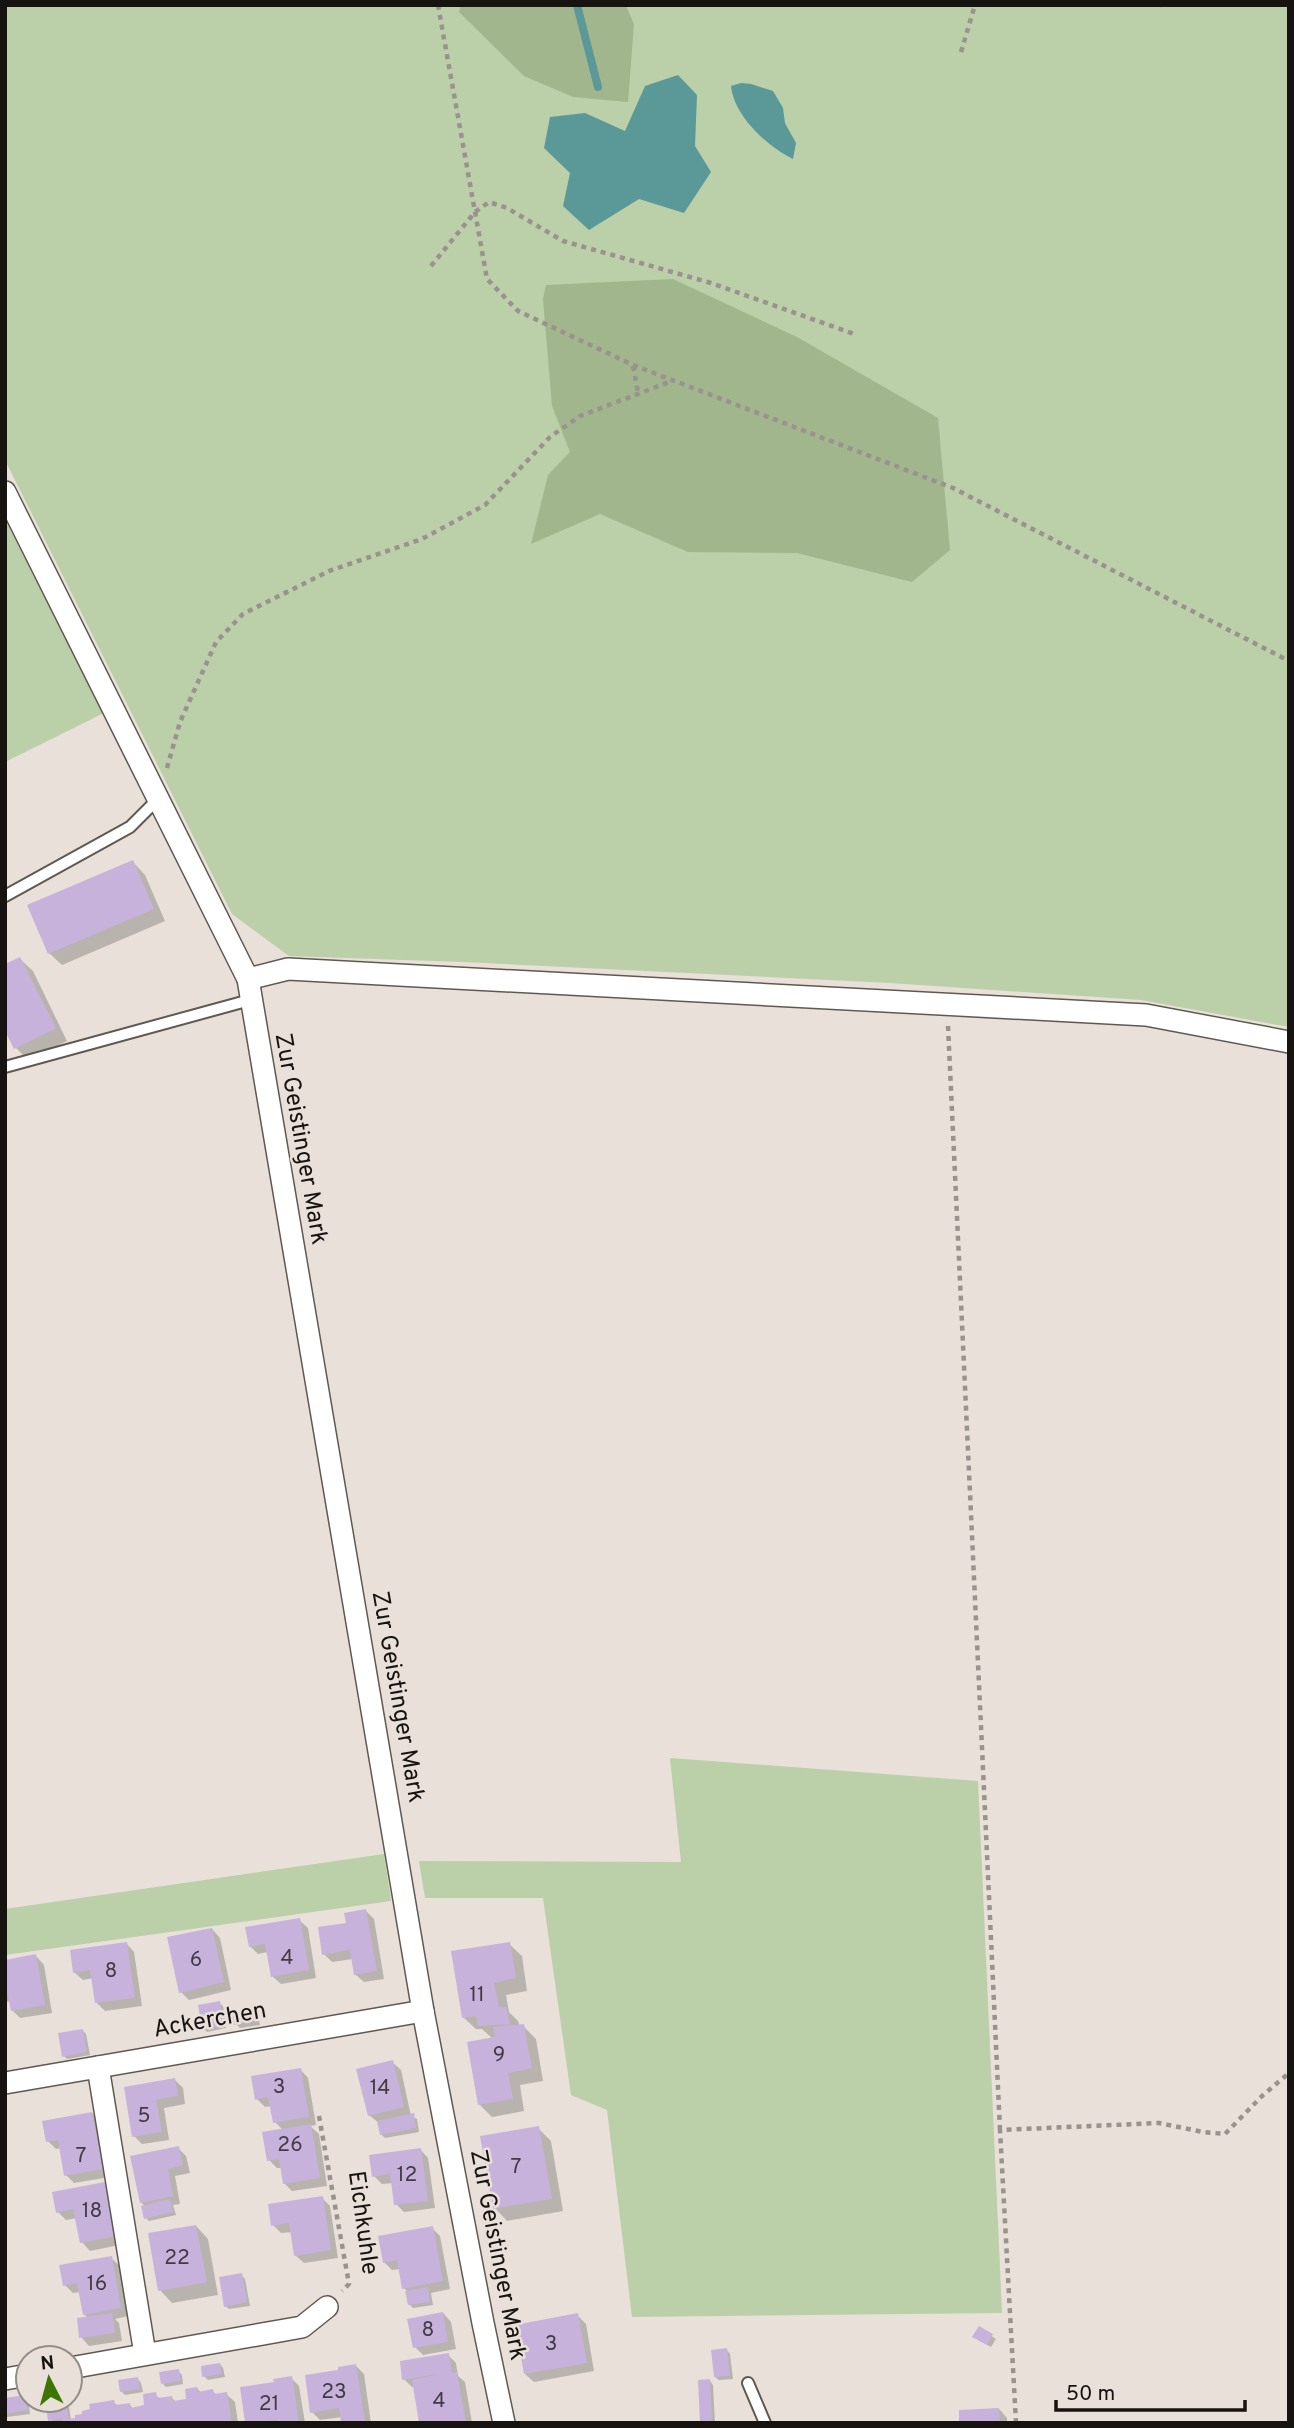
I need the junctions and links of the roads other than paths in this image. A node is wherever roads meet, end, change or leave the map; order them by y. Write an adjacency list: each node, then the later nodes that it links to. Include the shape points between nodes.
1 (5, 492): 2 (street, Zur Geistinger Mark)
2 (158, 799): 3 (lane, via 130,827); 4 (street, Zur Geistinger Mark)
3 (5, 896)
4 (249, 989): 5 (street, via 289,969 1146,1015); 6 (lane); 7 (street, Zur Geistinger Mark)
5 (1289, 1042)
6 (5, 1068)
7 (423, 2011): 8 (street, Ackerchen); 14 (street, Zur Geistinger Mark)
8 (98, 2067): 9 (street, Ackerchen); 11 (street)
9 (5, 2082)
10 (327, 2307): 11 (street, via 302,2327)
11 (145, 2354): 12 (street)
12 (84, 2365)
13 (748, 2384): 15 (lane)
14 (504, 2423)
15 (765, 2423)

